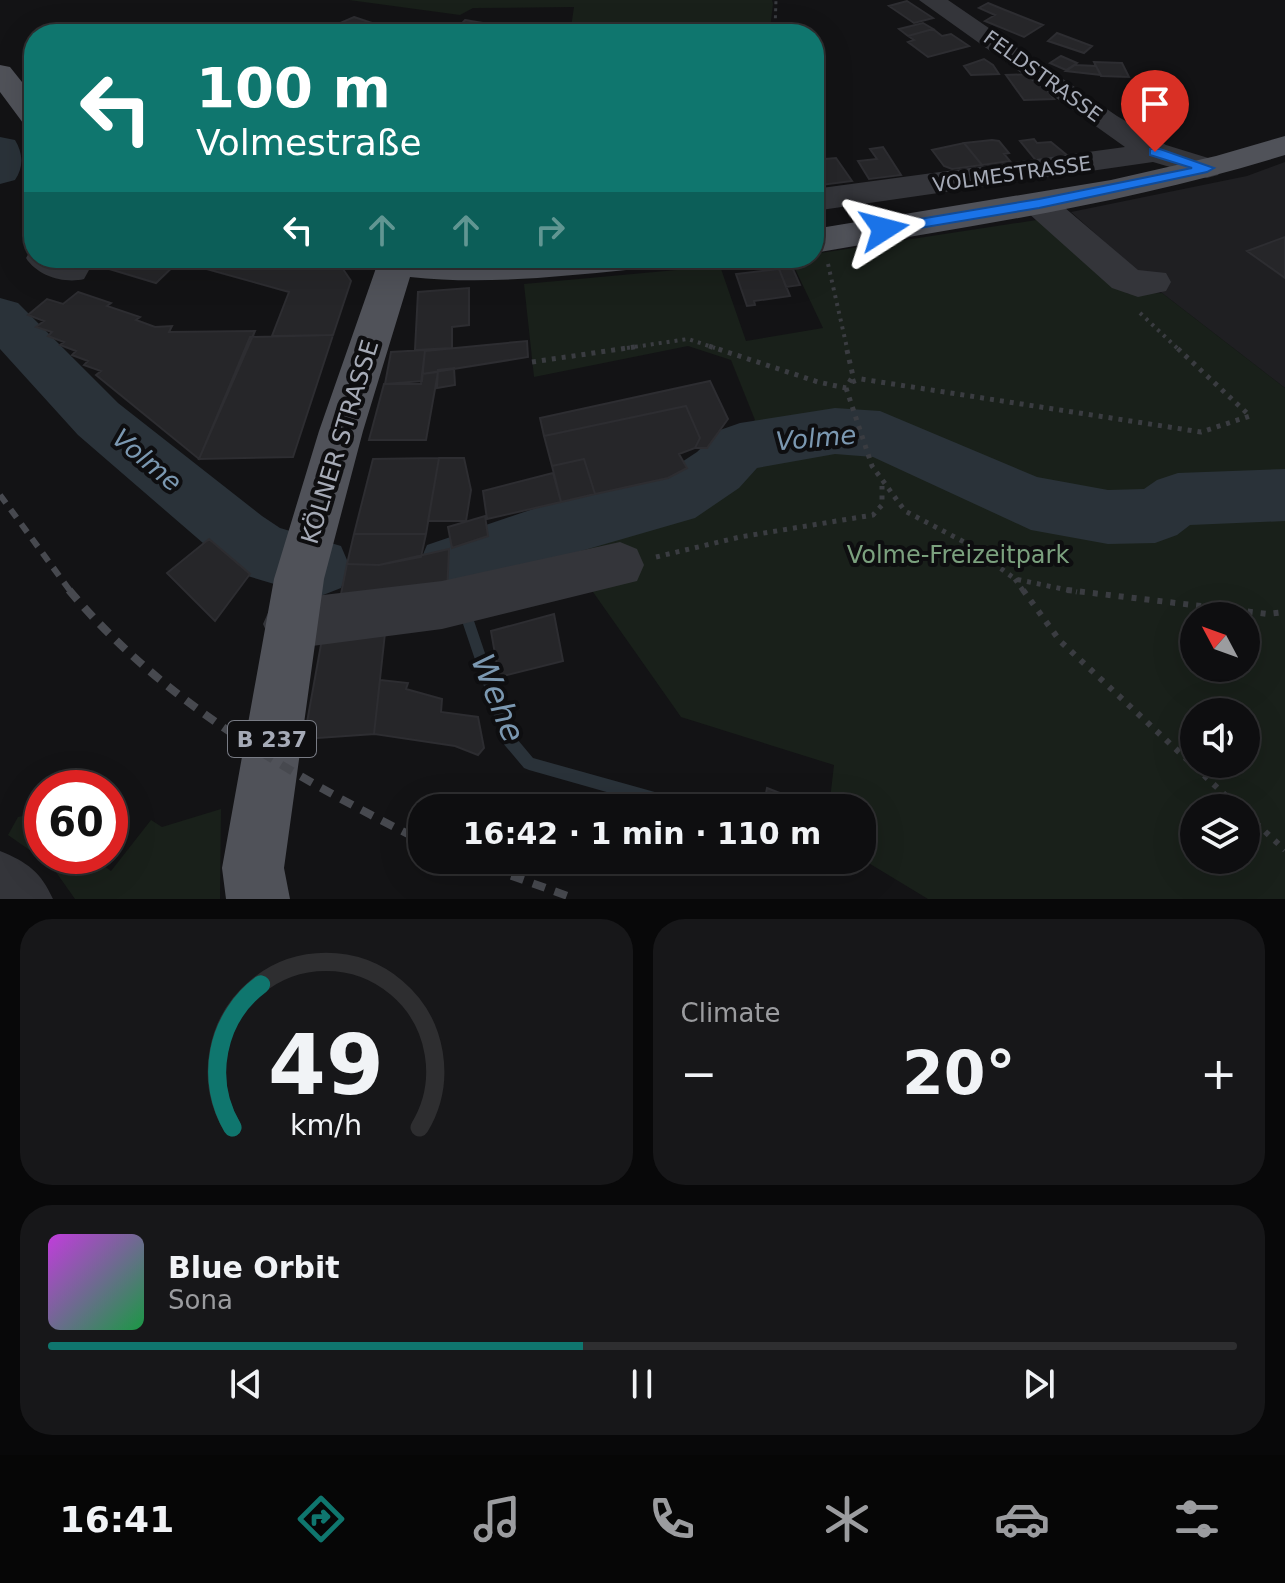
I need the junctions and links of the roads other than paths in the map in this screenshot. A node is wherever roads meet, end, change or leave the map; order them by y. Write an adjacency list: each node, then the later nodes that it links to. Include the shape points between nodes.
1 (931, 0): 3 (street, FELDSTRASSE)
2 (1285, 145): 4 (main road, VOLMESTRASSE)
3 (1155, 152): 4 (street, VOLMESTRASSE); 5 (street, VOLMESTRASSE)
4 (1207, 168): 6 (main road, VOLMESTRASSE)
5 (824, 199)
6 (1039, 204): 7 (main road, VOLMESTRASSE); 9 (street, via 1125,279 1138,284)
7 (824, 239)
8 (387, 268): 11 (main road, KÖLNER STRASSE / B 237)
9 (1142, 294)
10 (620, 565): 11 (street, via 462,601)
11 (300, 578): 14 (main road, KÖLNER STRASSE / B 237, via 253,868)
12 (0, 882): 13 (street)
13 (21, 899)
14 (258, 899)

